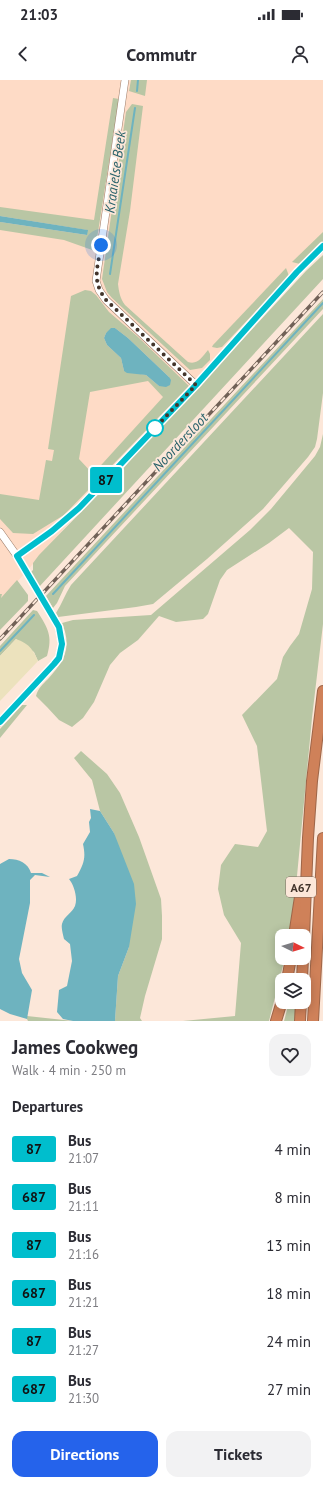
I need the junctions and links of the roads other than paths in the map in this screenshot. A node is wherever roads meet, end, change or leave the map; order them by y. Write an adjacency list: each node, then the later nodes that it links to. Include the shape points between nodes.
1 (125, 80): 3 (street, via 96,281 106,300)
2 (323, 246): 3 (street)
3 (196, 385): 5 (street, via 79,508)
4 (0, 532): 5 (street)
5 (17, 556): 7 (street, via 59,627 62,644 59,658)
6 (323, 691): 8 (highway, A67)
7 (0, 722)
8 (308, 838): 10 (highway, A67); 11 (highway, A67)
9 (323, 838): 16 (highway, A67)
10 (295, 929)
11 (304, 929)
12 (280, 1009): 14 (highway)
13 (301, 1009): 15 (highway)
14 (276, 1021)
15 (300, 1021)
16 (312, 1021)

